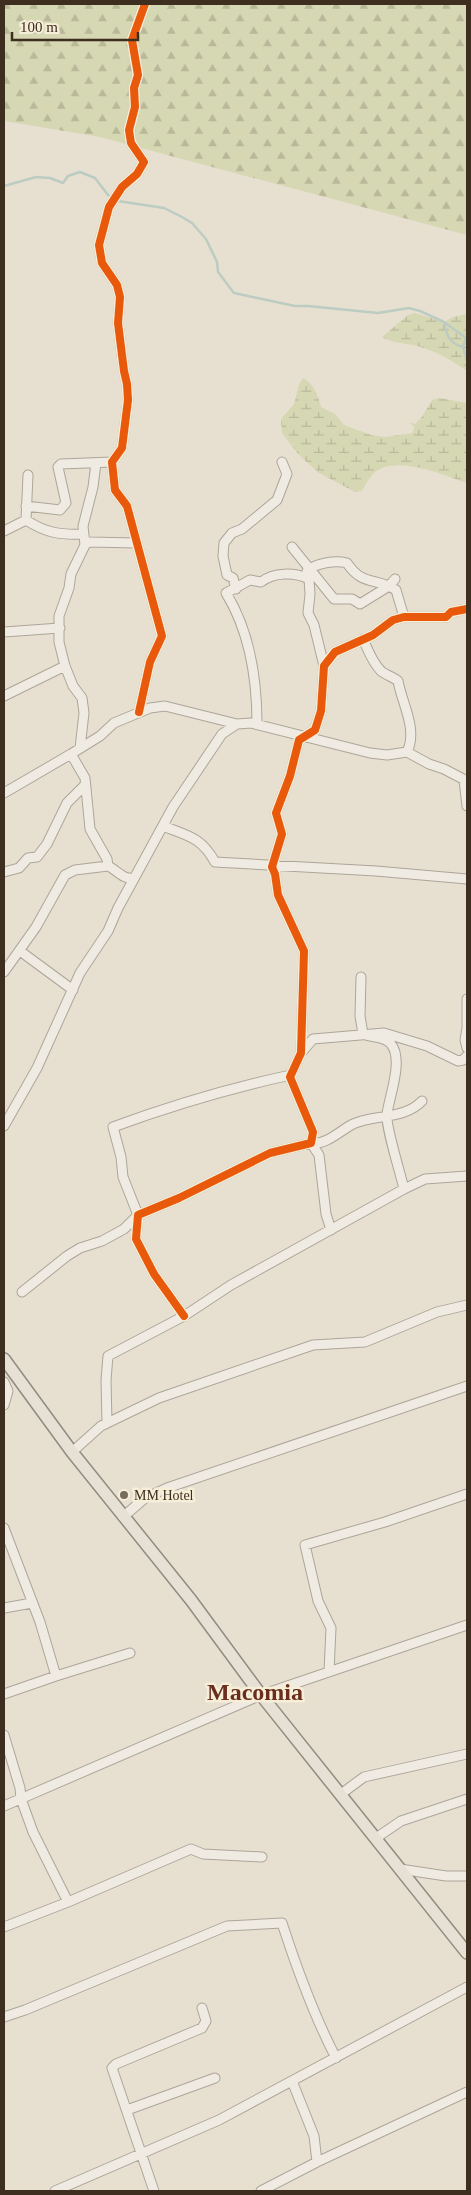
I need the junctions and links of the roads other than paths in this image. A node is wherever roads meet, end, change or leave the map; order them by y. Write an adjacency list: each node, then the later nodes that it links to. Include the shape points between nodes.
1 (145, 4): 2 (street, via 132,40 138,75 129,130 131,143 144,162 138,174 122,187 109,207 99,245 102,263 120,297 118,323 127,384 122,448)
2 (112, 462): 4 (street); 10 (street, via 115,490 127,506)
3 (282, 462): 16 (street, via 287,474 276,500 242,529 232,533 224,543 224,566)
4 (96, 463): 6 (street, via 61,464 58,468 66,503 60,510); 9 (street)
5 (28, 475): 6 (street)
6 (26, 506): 7 (street)
7 (26, 520): 8 (street); 9 (street, via 63,535)
8 (4, 531)
9 (83, 534): 11 (street)
10 (138, 543): 11 (street, via 89,542); 25 (street, via 162,636 150,662)
11 (85, 545): 19 (street, via 71,574 59,616)
12 (292, 547): 13 (street)
13 (310, 568): 14 (street); 15 (street, via 337,561 347,563 354,574 366,581); 15 (street, via 334,599 352,599 360,604)
14 (302, 576): 16 (street, via 272,576 261,582 250,580); 23 (street, via 309,579 308,613)
15 (392, 582): 18 (street)
16 (236, 589): 27 (street, via 226,593 245,631 255,687)
17 (467, 609): 18 (street, via 451,612 446,617)
18 (404, 617): 21 (street, via 393,620)
19 (60, 628): 20 (street); 22 (street, via 59,642)
20 (4, 632)
21 (364, 639): 23 (street, via 335,652); 30 (street, via 382,672 398,681 410,724)
22 (65, 666): 24 (street); 29 (street, via 82,698 84,713)
23 (324, 666): 28 (street, via 321,711 315,730)
24 (4, 696)
25 (139, 712): 26 (street, via 165,706); 29 (street, via 114,723)
26 (237, 724): 27 (street); 36 (street, via 222,734)
27 (257, 724): 28 (street)
28 (305, 737): 30 (street, via 370,753); 38 (street, via 299,740 276,813 282,834)
29 (80, 748): 31 (street)
30 (407, 752): 32 (street)
31 (71, 754): 33 (street, via 85,778); 34 (street)
32 (466, 781): 35 (street)
33 (85, 785): 37 (street, via 90,829); 39 (street, via 67,803 37,857 28,858 19,868)
34 (4, 793)
35 (467, 806)
36 (162, 826): 38 (street, via 197,839 215,862); 40 (street)
37 (108, 866): 40 (street, via 128,879); 42 (street, via 75,870 65,875)
38 (272, 866): 41 (street); 50 (street, via 278,895 304,951)
39 (4, 872)
40 (134, 878): 45 (street, via 108,931 80,973)
41 (467, 879)
42 (20, 951): 43 (street); 45 (street)
43 (4, 972)
44 (361, 977): 48 (street)
45 (73, 990): 55 (street, via 37,1068)
46 (467, 999): 47 (street)
47 (467, 1027): 49 (street)
48 (363, 1034): 50 (street, via 313,1039); 51 (street, via 384,1033 427,1046 458,1061); 54 (street, via 384,1039 394,1051 396,1080)
49 (467, 1048)
50 (301, 1053): 52 (street)
51 (467, 1056)
52 (290, 1077): 56 (street, via 313,1132); 59 (street, via 237,1086 113,1127 123,1177)
53 (422, 1101): 54 (street, via 403,1114)
54 (386, 1116): 56 (street, via 354,1124 322,1142); 58 (street)
55 (4, 1126)
56 (311, 1142): 59 (street, via 270,1153 172,1202); 60 (street, via 319,1155 326,1214)
57 (467, 1176): 58 (street, via 425,1179)
58 (404, 1189): 60 (street)
59 (138, 1215): 61 (street, via 124,1229 67,1256); 63 (street, via 136,1239 154,1274)
60 (332, 1230): 63 (street, via 231,1285)
61 (22, 1292)
62 (467, 1305): 68 (street, via 437,1312 365,1342 313,1345 159,1398)
63 (184, 1316): 68 (street, via 108,1356)
64 (4, 1359): 69 (main road)
65 (4, 1382): 67 (street, via 8,1391)
66 (467, 1386): 71 (street, via 166,1488 145,1498)
67 (4, 1405)
68 (107, 1423): 69 (street)
69 (72, 1452): 71 (main road)
70 (467, 1494): 77 (street, via 305,1545 318,1601 331,1628)
71 (123, 1517): 80 (main road, via 191,1600)
72 (4, 1528): 73 (street)
73 (32, 1603): 74 (street); 78 (street)
74 (4, 1608)
75 (467, 1625): 77 (street)
76 (130, 1653): 78 (street)
77 (329, 1672): 80 (street)
78 (56, 1676): 79 (street)
79 (4, 1694)
80 (261, 1695): 84 (main road); 85 (street)
81 (4, 1735): 83 (street)
82 (467, 1754): 84 (street, via 364,1777)
83 (7, 1759): 85 (street, via 20,1788)
84 (341, 1794): 88 (main road)
85 (21, 1799): 87 (street); 92 (street, via 33,1832)
86 (467, 1799): 88 (street, via 401,1821)
87 (4, 1806)
88 (376, 1838): 90 (main road)
89 (262, 1856): 92 (street, via 203,1854 191,1850)
90 (400, 1869): 91 (street); 94 (main road)
91 (467, 1876)
92 (68, 1902): 93 (street)
93 (4, 1926)
94 (467, 1953)
95 (467, 1987): 98 (street)
96 (202, 2008): 102 (street, via 206,2021 202,2028 112,2068)
97 (4, 2017): 98 (street, via 227,1926 282,1923 320,2028)
98 (336, 2058): 100 (street)
99 (215, 2078): 102 (street)
100 (292, 2081): 103 (street, via 219,2120); 104 (street, via 314,2136)
101 (467, 2092): 104 (street)
102 (127, 2110): 103 (street)
103 (141, 2154): 105 (street); 106 (street)
104 (317, 2162): 107 (street)
105 (55, 2191)
106 (154, 2191)
107 (261, 2191)

